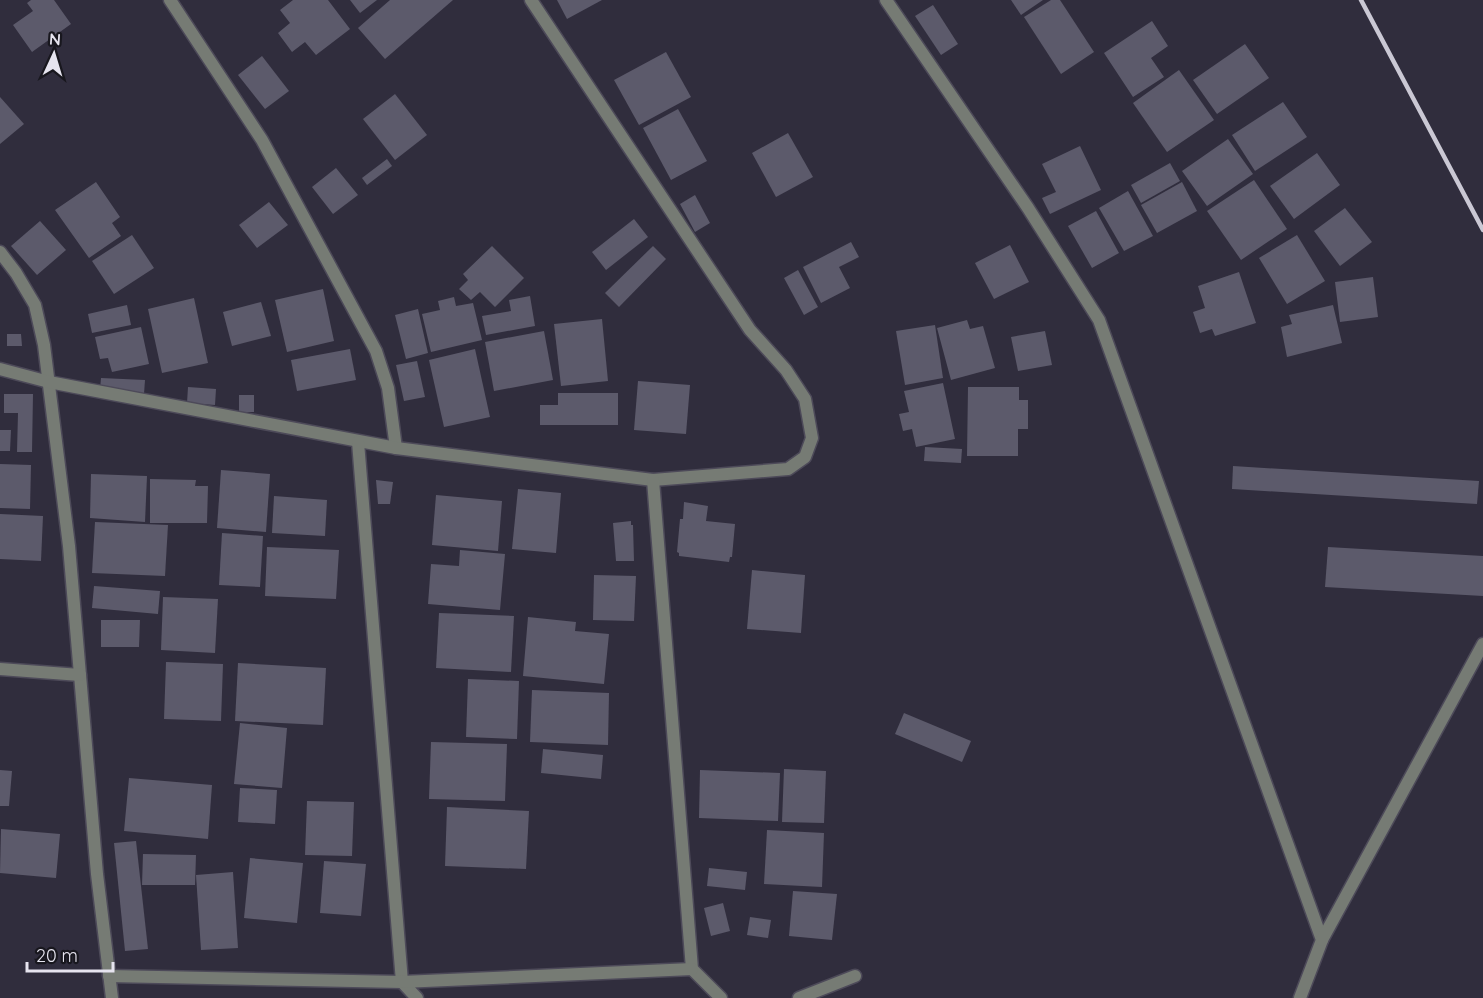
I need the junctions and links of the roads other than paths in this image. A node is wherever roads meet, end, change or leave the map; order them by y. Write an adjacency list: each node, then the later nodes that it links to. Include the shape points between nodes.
1 (170, 0): 8 (street, via 262,140 376,351 388,388)
2 (531, 0): 9 (street, via 750,330 786,370 805,399 812,438 805,457 788,469)
3 (886, 0): 13 (street, via 1099,320)
4 (0, 252): 6 (street, via 35,305)
5 (0, 369): 6 (street)
6 (49, 382): 7 (street); 12 (street)
7 (358, 442): 8 (street); 17 (street)
8 (396, 448): 9 (street)
9 (653, 480): 14 (street)
10 (1483, 644): 13 (street)
11 (0, 669): 12 (street)
12 (80, 675): 15 (street)
13 (1322, 940): 22 (street)
14 (692, 969): 17 (street); 20 (street)
15 (110, 976): 17 (street); 18 (street)
16 (855, 976): 21 (street)
17 (402, 982): 19 (street)
18 (112, 998)
19 (417, 998)
20 (721, 998)
21 (799, 998)
22 (1300, 998)

